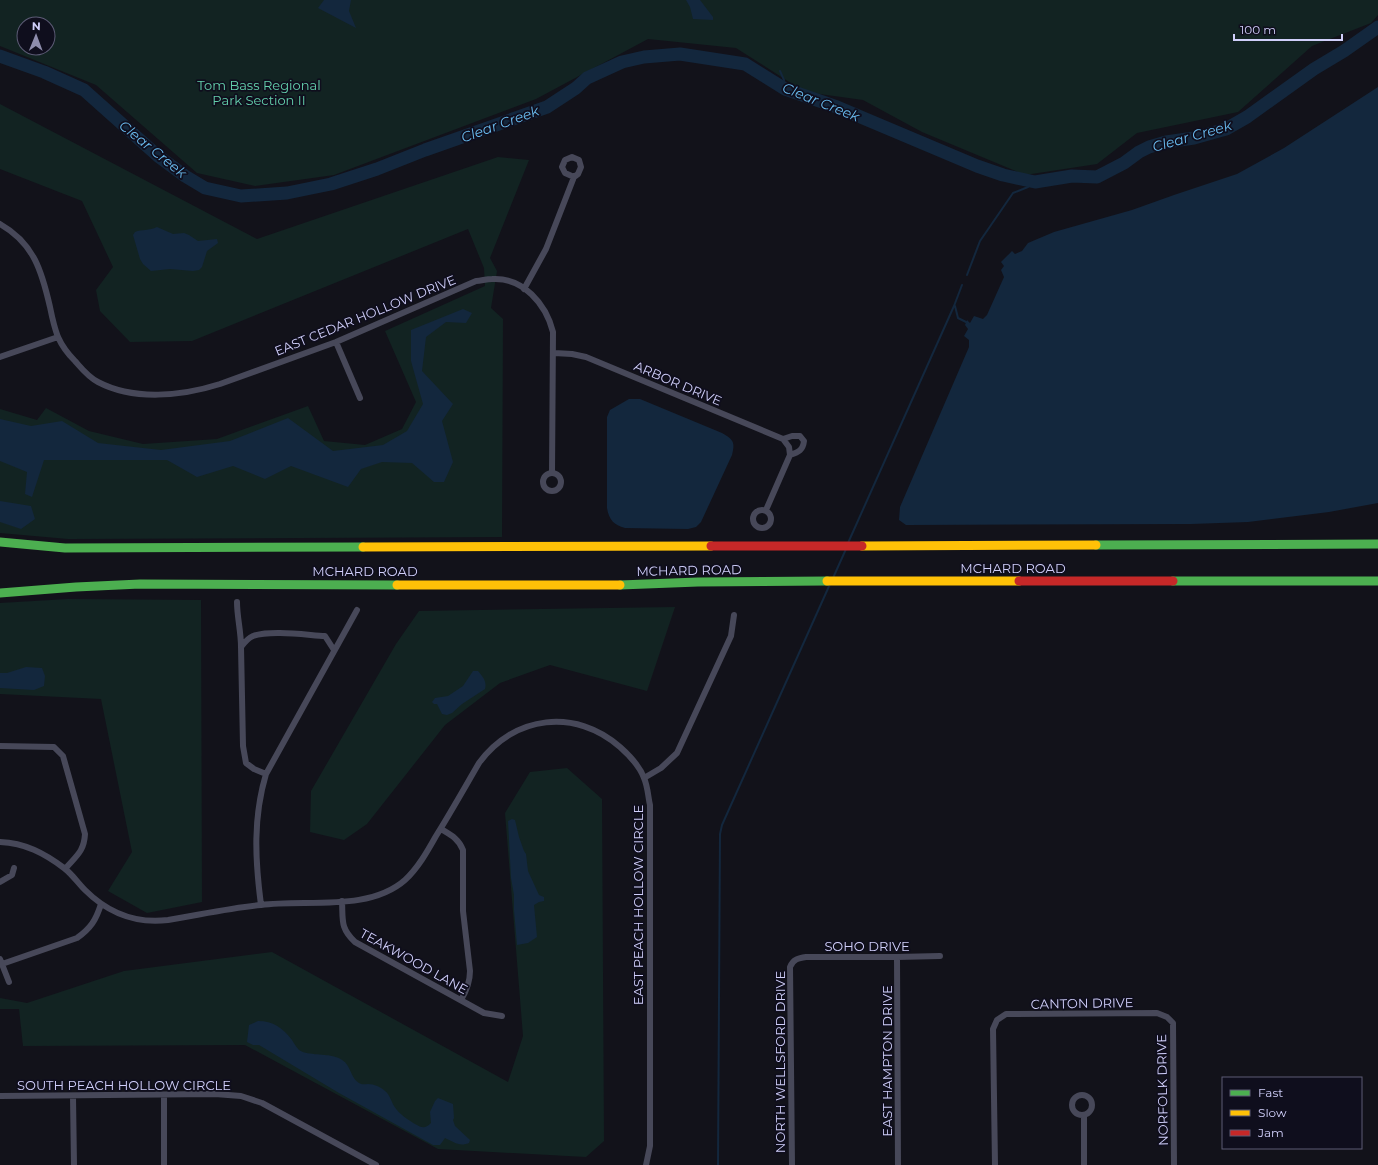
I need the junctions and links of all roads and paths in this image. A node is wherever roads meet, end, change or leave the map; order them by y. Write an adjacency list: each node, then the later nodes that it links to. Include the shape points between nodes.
1 (574, 177): 3 (street, via 546,249)
2 (0, 224): 4 (street, EAST CEDAR HOLLOW DRIVE, via 13,232 33,255 41,272)
3 (524, 288): 5 (street, EAST CEDAR HOLLOW DRIVE, via 510,281 476,281); 6 (street, via 540,303 550,320)
4 (58, 337): 5 (street, EAST CEDAR HOLLOW DRIVE, via 65,350 85,373 97,382 127,392 145,394 183,393 205,389); 7 (street)
5 (336, 342): 8 (street)
6 (554, 353): 9 (street, ARBOR DRIVE, via 586,357); 11 (street)
7 (0, 357)
8 (360, 398)
9 (783, 439): 10 (street, via 789,447); 10 (street, via 800,436 804,441 800,452)
10 (790, 455): 12 (street)
11 (552, 472)
12 (766, 510)
13 (0, 542): 14 (main road, MCHARD ROAD, via 66,548)
14 (1378, 544)
15 (1378, 581): 16 (main road, MCHARD ROAD, via 810,581 626,585 140,584)
16 (0, 593)
17 (237, 602): 20 (street)
18 (357, 610): 21 (street)
19 (734, 615): 24 (street, via 731,636 680,747 671,760)
20 (241, 647): 21 (street, via 251,637 291,633 325,636); 23 (street, via 243,746 246,763)
21 (334, 650): 23 (street)
22 (0, 746): 28 (street, via 54,746 63,756 85,834 79,854)
23 (266, 774): 32 (street, via 258,801 256,833)
24 (644, 778): 25 (street, EAST PEACH HOLLOW CIRCLE, via 625,751 599,731 572,722 534,724 512,732 485,754); 48 (street, EAST PEACH HOLLOW CIRCLE, via 650,805 650,1146)
25 (441, 829): 30 (street, EAST PEACH HOLLOW CIRCLE, via 417,867 404,881 380,895); 38 (street, via 460,842 463,850 463,912 470,979)
26 (0, 842): 28 (street, EAST PEACH HOLLOW CIRCLE, via 18,844 35,850)
27 (14, 868): 29 (street, via 12,875)
28 (65, 869): 31 (street, EAST PEACH HOLLOW CIRCLE, via 84,890)
29 (0, 882)
30 (342, 901): 32 (street, EAST PEACH HOLLOW CIRCLE); 38 (street, TEAKWOOD LANE, via 346,934 355,942)
31 (102, 904): 32 (street, EAST PEACH HOLLOW CIRCLE, via 120,915 153,922); 36 (street, via 93,923 77,938)
32 (261, 905)
33 (940, 956): 34 (street, SOHO DRIVE)
34 (897, 957): 35 (street, SOHO DRIVE, via 806,957); 50 (street, EAST HAMPTON DRIVE)
35 (795, 960): 49 (street, NORTH WELLSFORD DRIVE, via 790,967)
36 (1, 961): 37 (street)
37 (9, 982)
38 (461, 1000): 39 (street, TEAKWOOD LANE, via 484,1013)
39 (502, 1016)
40 (1168, 1018): 51 (street, CANTON DRIVE, via 1157,1013 1006,1014 997,1020 993,1029); 53 (street, NORFOLK DRIVE, via 1173,1023)
41 (164, 1095): 43 (street, SOUTH PEACH HOLLOW CIRCLE); 46 (street); 47 (street, SOUTH PEACH HOLLOW CIRCLE, via 227,1095 252,1099)
42 (0, 1096): 43 (street, SOUTH PEACH HOLLOW CIRCLE)
43 (73, 1097): 45 (street)
44 (1084, 1115): 52 (street)
45 (74, 1165)
46 (164, 1165)
47 (376, 1165)
48 (646, 1165)
49 (792, 1165)
50 (898, 1165)
51 (995, 1165)
52 (1084, 1165)
53 (1174, 1165)

